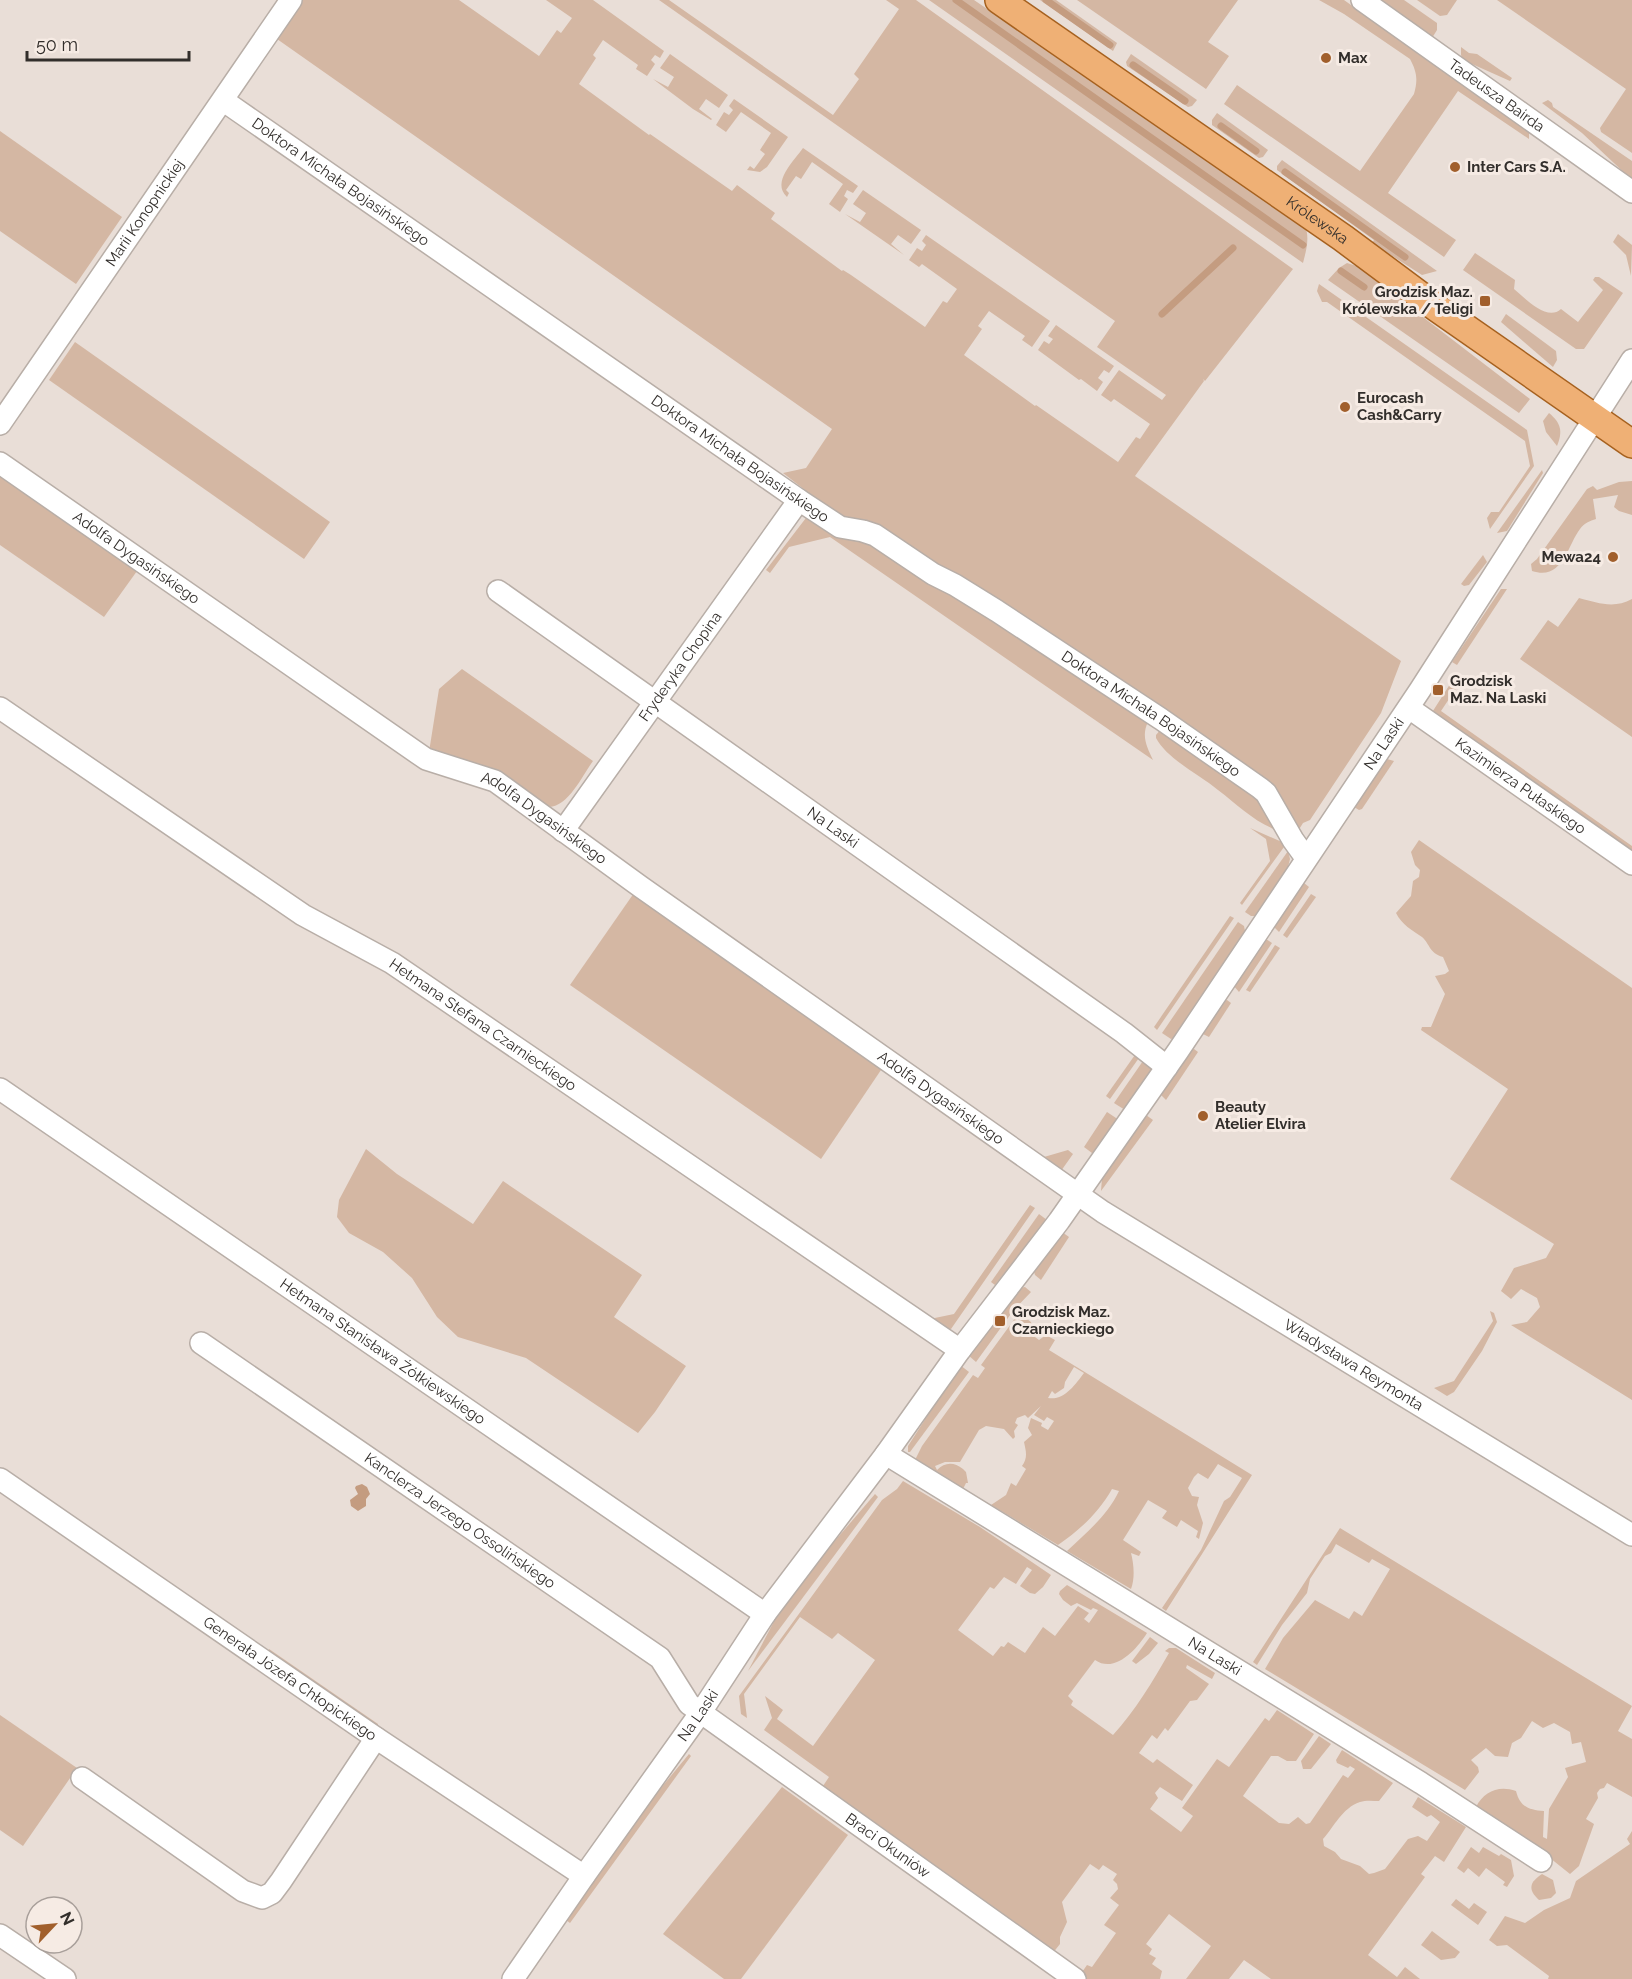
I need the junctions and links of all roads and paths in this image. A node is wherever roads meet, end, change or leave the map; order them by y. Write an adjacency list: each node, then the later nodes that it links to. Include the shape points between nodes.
1 (291, 0): 4 (street, Marii Konopnickiej)
2 (999, 0): 7 (main road, Królewska)
3 (1362, 0): 5 (street, Tadeusza Bairda)
4 (224, 100): 8 (street, Marii Konopnickiej); 11 (street, Doktora Michała Bojasińskiego)
5 (1632, 192)
6 (1632, 360): 7 (street, Na Laski)
7 (1595, 417): 9 (main road, Królewska); 15 (street, Na Laski)
8 (0, 424)
9 (1632, 444)
10 (0, 463): 16 (street, Adolfa Dygasińskiego, via 426,759 495,781)
11 (799, 501): 13 (street, Fryderyka Chopina); 17 (street, Doktora Michała Bojasińskiego, via 840,527 875,535 998,611 1260,788)
12 (498, 591): 13 (street, Na Laski)
13 (655, 702): 16 (street, Fryderyka Chopina); 19 (street, Na Laski)
14 (0, 708): 23 (street, Hetmana Stefana Czarnieckiego, via 303,915 392,963)
15 (1408, 708): 17 (street, Na Laski); 18 (street, Kazimierza Pułaskiego)
16 (563, 831): 21 (street, Adolfa Dygasińskiego)
17 (1306, 858): 19 (street, Na Laski)
18 (1632, 864)
19 (1167, 1066): 21 (street, Na Laski)
20 (0, 1089): 27 (street, Hetmana Stanisława Żółkiewskiego)
21 (1078, 1193): 23 (street, Na Laski); 26 (street, Władysława Reymonta, via 1103,1212)
22 (201, 1343): 28 (street, Kanclerza Jerzego Ossolińskiego, via 660,1658 689,1704)
23 (960, 1350): 24 (street, Na Laski)
24 (886, 1454): 27 (street, Na Laski); 31 (street, Na Laski)
25 (0, 1479): 29 (street, Generała Józefa Chłopickiego)
26 (1632, 1535)
27 (765, 1614): 28 (street, Na Laski)
28 (701, 1712): 32 (street, Na Laski); 36 (street, Braci Okuniów)
29 (376, 1738): 30 (street, via 281,1881 262,1898 243,1891); 32 (street, Generała Józefa Chłopickiego)
30 (82, 1778)
31 (1541, 1861)
32 (584, 1876): 35 (street, Na Laski)
33 (0, 1935): 34 (street)
34 (65, 1979)
35 (513, 1979)
36 (1075, 1979)

